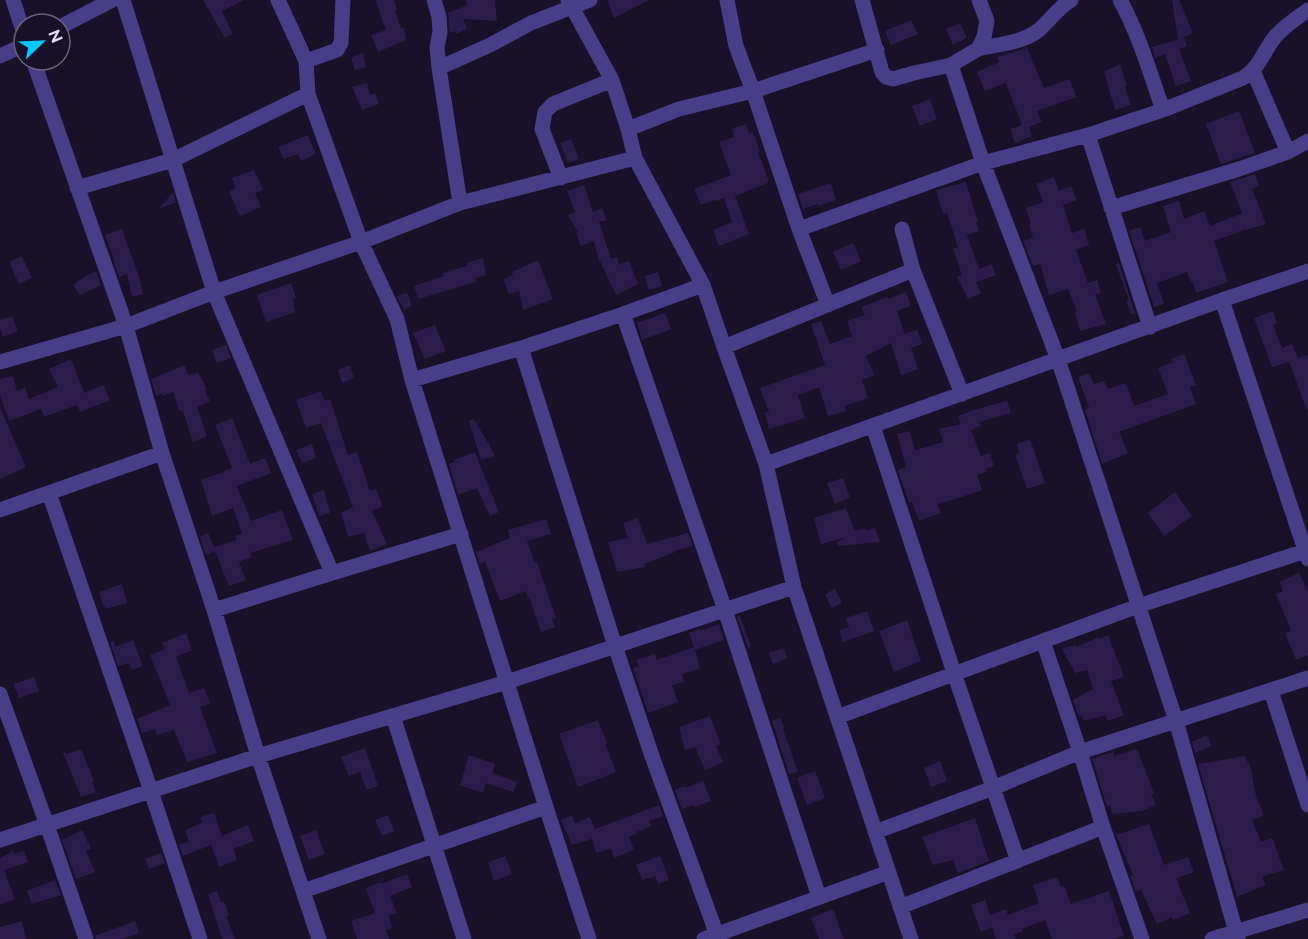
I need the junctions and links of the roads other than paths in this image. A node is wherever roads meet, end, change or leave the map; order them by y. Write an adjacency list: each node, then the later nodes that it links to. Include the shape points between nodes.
1 (278, 0): 16 (street)
2 (343, 0): 16 (street, via 341,43 337,50)
3 (434, 0): 18 (street, via 439,17)
4 (590, 0): 11 (street)
5 (727, 0): 22 (street, via 736,46)
6 (862, 0): 15 (street)
7 (979, 0): 14 (street, via 987,21)
8 (1071, 0): 14 (street, via 1040,30)
9 (1120, 0): 24 (street)
10 (122, 1): 13 (street); 30 (street)
11 (571, 4): 18 (street); 21 (street)
12 (1308, 10): 19 (street, via 1275,37)
13 (72, 22)
14 (978, 49): 17 (street)
15 (877, 50): 17 (street, via 882,72 893,79); 22 (street)
16 (306, 61): 23 (street)
17 (951, 65): 31 (street)
18 (439, 68): 34 (street)
19 (1253, 71): 24 (street); 28 (street)
20 (37, 72): 33 (street)
21 (612, 80): 25 (street); 32 (street, via 553,104 545,112 542,129)
22 (753, 91): 25 (street, via 679,109); 36 (street)
23 (308, 94): 30 (street); 38 (street)
24 (1163, 110): 26 (street)
25 (628, 129): 29 (street)
26 (1088, 135): 31 (street); 35 (street)
27 (1308, 141): 28 (street)
28 (1288, 152): 35 (street)
29 (635, 158): 32 (street); 41 (street)
30 (173, 160): 33 (street); 42 (street)
31 (983, 163): 36 (street); 50 (street)
32 (561, 178): 34 (street)
33 (77, 188): 46 (street)
34 (460, 203): 38 (street)
35 (1111, 208): 47 (street)
36 (799, 229): 44 (street)
37 (902, 229): 39 (street)
38 (361, 242): 42 (street); 52 (street, via 397,320)
39 (914, 270): 44 (street); 53 (street)
40 (1308, 271): 43 (street)
41 (703, 285): 45 (street); 48 (street)
42 (214, 292): 46 (street); 61 (street)
43 (1222, 300): 47 (street); 60 (street)
44 (828, 305): 48 (street)
45 (623, 314): 49 (street); 65 (street)
46 (126, 326): 51 (street); 55 (street)
47 (1150, 327): 50 (street)
48 (724, 347): 56 (street)
49 (521, 348): 52 (street); 67 (street)
50 (1058, 359): 53 (street); 63 (street)
51 (0, 362)
52 (412, 380): 59 (street)
53 (962, 394): 54 (street)
54 (873, 426): 56 (street); 68 (street)
55 (162, 453): 57 (street); 64 (street)
56 (766, 464): 62 (street)
57 (49, 493): 58 (street); 80 (street)
58 (0, 510)
59 (460, 534): 61 (street); 70 (street)
60 (1307, 553): 63 (street)
61 (332, 573): 64 (street)
62 (794, 587): 65 (street); 74 (street)
63 (1138, 606): 66 (street); 75 (street)
64 (214, 610): 77 (street)
65 (724, 610): 67 (street); 91 (street)
66 (1043, 640): 68 (street); 76 (street)
67 (615, 646): 70 (street); 95 (street)
68 (954, 674): 74 (street); 79 (street)
69 (1308, 678): 71 (street)
70 (507, 682): 73 (street); 82 (street)
71 (1271, 691): 75 (street); 78 (street)
72 (0, 694): 83 (street)
73 (393, 716): 77 (street); 87 (street)
74 (837, 717): 85 (street)
75 (1176, 721): 76 (street); 94 (street)
76 (1080, 752): 79 (street); 84 (street)
77 (258, 756): 80 (street); 90 (street)
78 (1303, 775): 81 (street)
79 (993, 788): 85 (street); 88 (street)
80 (151, 791): 83 (street); 97 (street)
81 (1308, 805)
82 (546, 807): 87 (street); 100 (street)
83 (47, 825): 86 (street); 96 (street)
84 (1103, 827): 88 (street); 102 (street)
85 (875, 832): 89 (street)
86 (0, 840)
87 (434, 846): 90 (street); 99 (street)
88 (1018, 861): 92 (street)
89 (889, 872): 91 (street); 92 (street)
90 (303, 891): 98 (street)
91 (819, 897): 95 (street)
92 (900, 907): 101 (street)
93 (1308, 910): 94 (street)
94 (1237, 935): 103 (street)
95 (711, 937)
96 (86, 939)
97 (200, 939)
98 (319, 939)
99 (464, 939)
100 (590, 939)
101 (911, 939)
102 (1142, 939)
103 (1212, 939)

